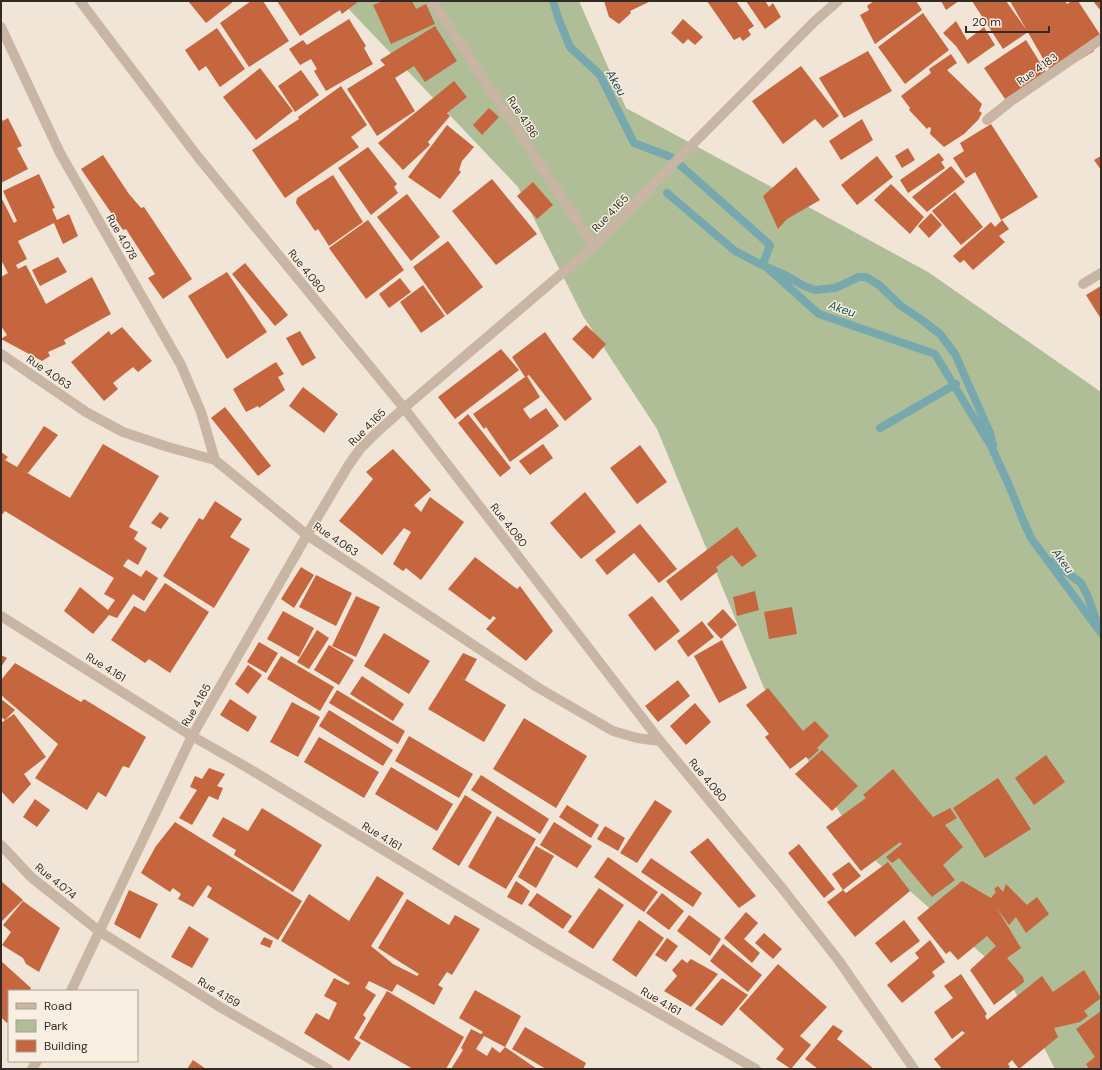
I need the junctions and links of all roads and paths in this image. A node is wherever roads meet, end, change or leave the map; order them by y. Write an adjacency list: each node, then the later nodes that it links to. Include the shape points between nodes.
1 (80, 1): 11 (street, Rue 4.080, via 198,157)
2 (432, 1): 7 (street, Rue 4.186)
3 (838, 1): 7 (street, Rue 4.165)
4 (1, 27): 12 (street, Rue 4.078, via 60,153 181,365 201,412)
5 (1101, 39): 6 (street, Rue 4.183)
6 (986, 120)
7 (594, 246): 11 (street, Rue 4.165)
8 (1101, 273): 9 (street)
9 (1083, 284)
10 (1, 354): 12 (street, Rue 4.063, via 86,412 123,432)
11 (404, 408): 13 (street, Rue 4.165, via 360,449); 16 (street, Rue 4.080)
12 (215, 460): 13 (street, Rue 4.063)
13 (307, 535): 15 (street, Rue 4.165); 16 (street, Rue 4.063, via 537,687 613,731 638,738)
14 (1, 616): 15 (street, Rue 4.161)
15 (192, 736): 18 (street, Rue 4.165); 21 (street, Rue 4.161, via 552,952)
16 (660, 740): 22 (street, Rue 4.080, via 839,961)
17 (1, 845): 18 (street, Rue 4.074, via 31,877)
18 (100, 931): 19 (street, Rue 4.165); 20 (street, Rue 4.159, via 220,1007)
19 (71, 990)
20 (328, 1069)
21 (756, 1069)
22 (914, 1069)

